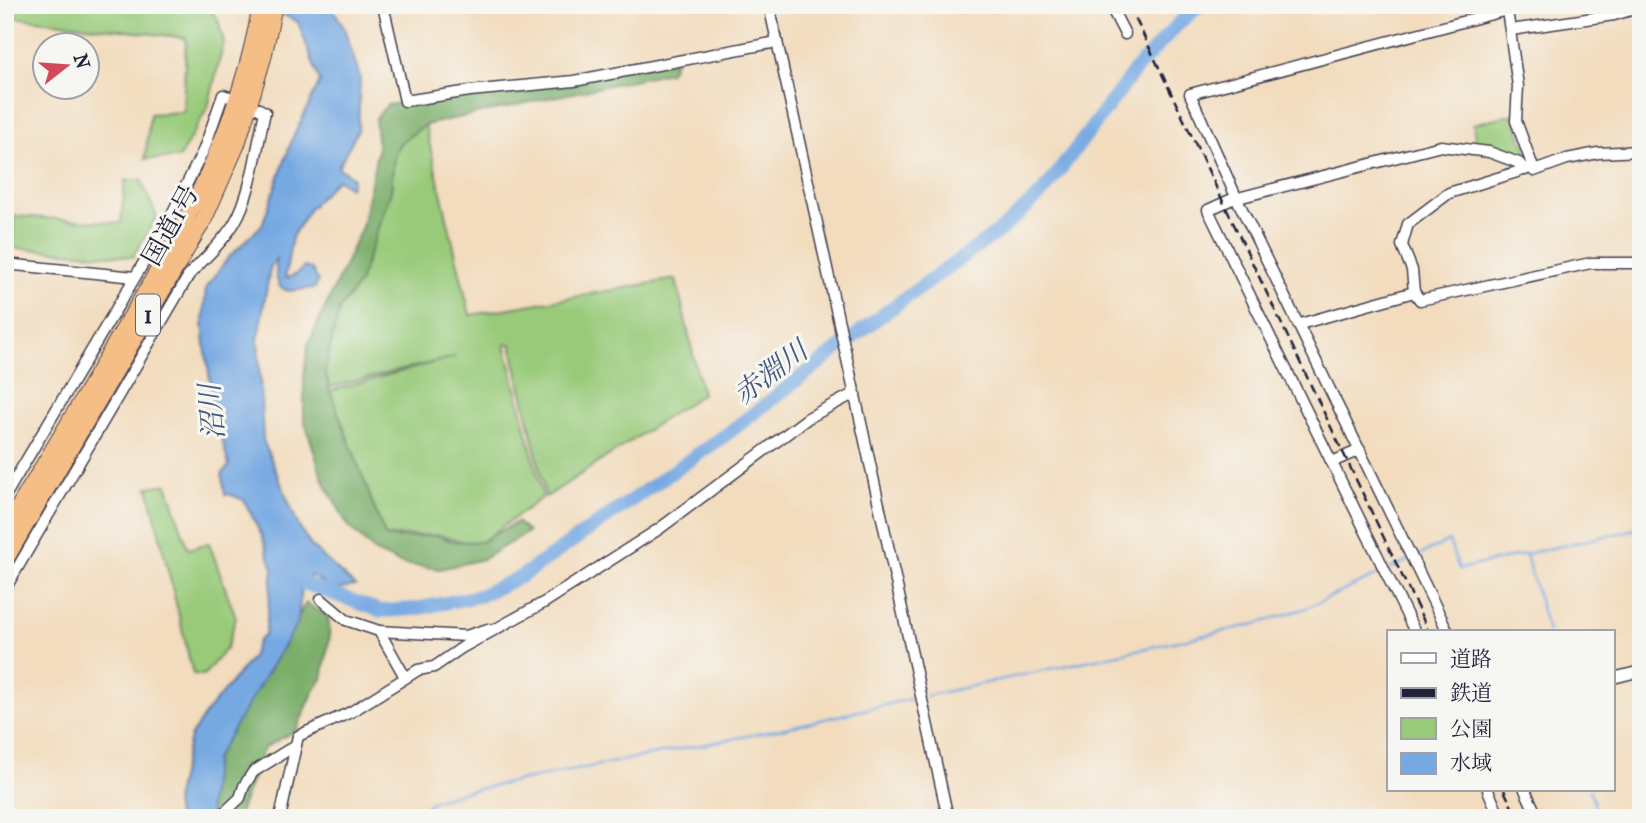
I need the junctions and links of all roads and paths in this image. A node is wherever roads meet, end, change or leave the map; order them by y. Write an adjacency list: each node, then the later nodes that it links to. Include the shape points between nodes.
1 (261, 5): 25 (highway, 国道1号 / 1, via 242,89 192,212)
2 (274, 5): 26 (highway, 国道1号 / 1, via 237,144 204,219)
3 (383, 5): 9 (street, via 405,101 574,81)
4 (769, 5): 9 (street)
5 (1110, 5): 8 (street)
6 (1641, 7): 7 (street)
7 (1511, 30): 13 (street, via 1518,86 1516,121); 14 (street, via 1507,10 1190,94)
8 (1125, 34)
9 (777, 42): 20 (street)
10 (233, 98): 17 (street, via 223,95 187,186)
11 (257, 108): 27 (street, via 265,112 236,220 189,275 60,487)
12 (1641, 151): 13 (street, via 1598,153 1534,171)
13 (1529, 168): 14 (street, via 1489,152 1441,146); 18 (street, via 1448,193 1408,225 1402,245 1412,270)
14 (1237, 199): 19 (street); 22 (street, via 1208,211)
15 (1641, 263): 18 (street, via 1591,263 1420,300)
16 (5, 264): 17 (street)
17 (135, 277): 24 (street)
18 (1414, 292): 19 (street)
19 (1300, 324): 21 (street)
20 (854, 389): 29 (street, via 659,529); 41 (street)
21 (1360, 450): 22 (street); 31 (street)
22 (1332, 462): 30 (street)
23 (24, 488): 24 (street)
24 (7, 492)
25 (5, 530)
26 (5, 560)
27 (5, 589)
28 (321, 599): 32 (street, via 346,620)
29 (514, 621): 32 (street, via 466,636); 34 (street, via 434,667)
30 (1414, 630)
31 (1447, 630)
32 (379, 631): 34 (street)
33 (1641, 671): 35 (street)
34 (405, 677): 36 (street, via 351,712 298,736)
35 (1614, 678)
36 (296, 745): 39 (street, via 253,772 240,798 228,806); 40 (street)
37 (1489, 792): 42 (street)
38 (1526, 792): 43 (street)
39 (227, 818)
40 (280, 818)
41 (948, 818)
42 (1500, 818)
43 (1538, 818)

